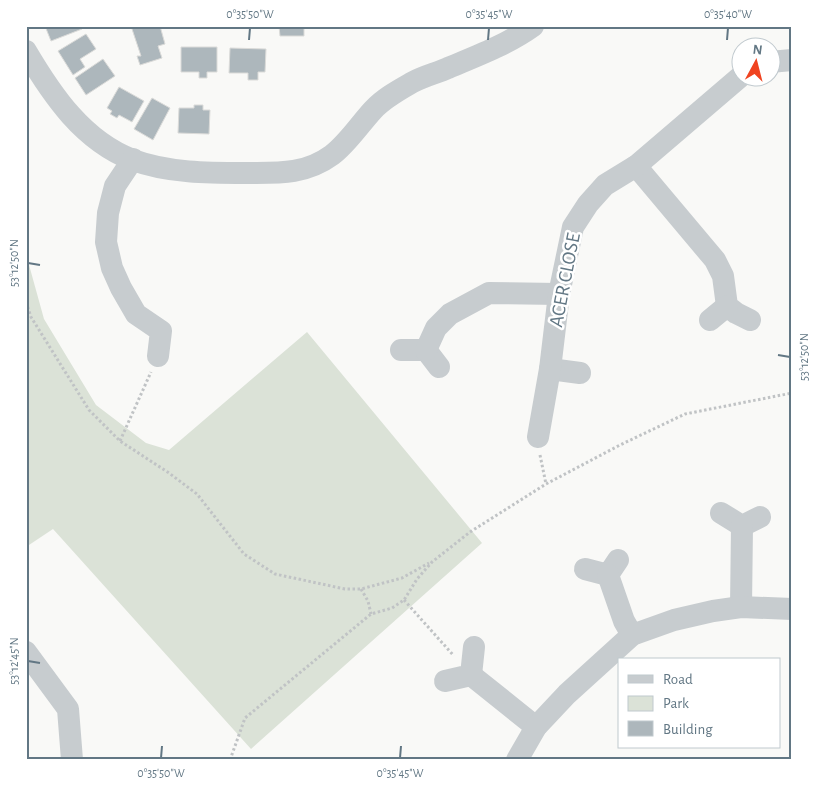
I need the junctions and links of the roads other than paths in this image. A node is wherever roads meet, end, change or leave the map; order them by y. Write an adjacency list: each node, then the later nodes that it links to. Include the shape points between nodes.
1 (533, 26): 4 (street, via 390,96 333,155 289,174 164,168)
2 (26, 51): 4 (street, via 49,89 73,118 103,143)
3 (730, 86): 5 (street, ACER CLOSE)
4 (133, 160): 9 (street, via 115,186 108,213 106,242 112,268 136,314 170,327)
5 (636, 166): 6 (street, ACER CLOSE, via 606,185 573,227); 7 (street, via 715,260 723,276 718,312 736,313)
6 (559, 294): 8 (street, via 489,293 450,314 436,328 432,358); 10 (street, ACER CLOSE)
7 (750, 320)
8 (402, 350)
9 (158, 356)
10 (550, 369): 11 (street); 12 (street, ACER CLOSE)
11 (580, 374)
12 (538, 437)
13 (721, 514): 15 (street, via 751,522)
14 (585, 569): 17 (street, via 613,567 624,621)
15 (741, 606): 16 (street); 17 (street, via 674,620)
16 (792, 609)
17 (632, 635): 22 (street)
18 (474, 647): 20 (street)
19 (26, 652): 23 (street, via 68,709)
20 (471, 675): 21 (street); 22 (street)
21 (445, 681)
22 (536, 727): 24 (street)
23 (72, 760)
24 (517, 760)

